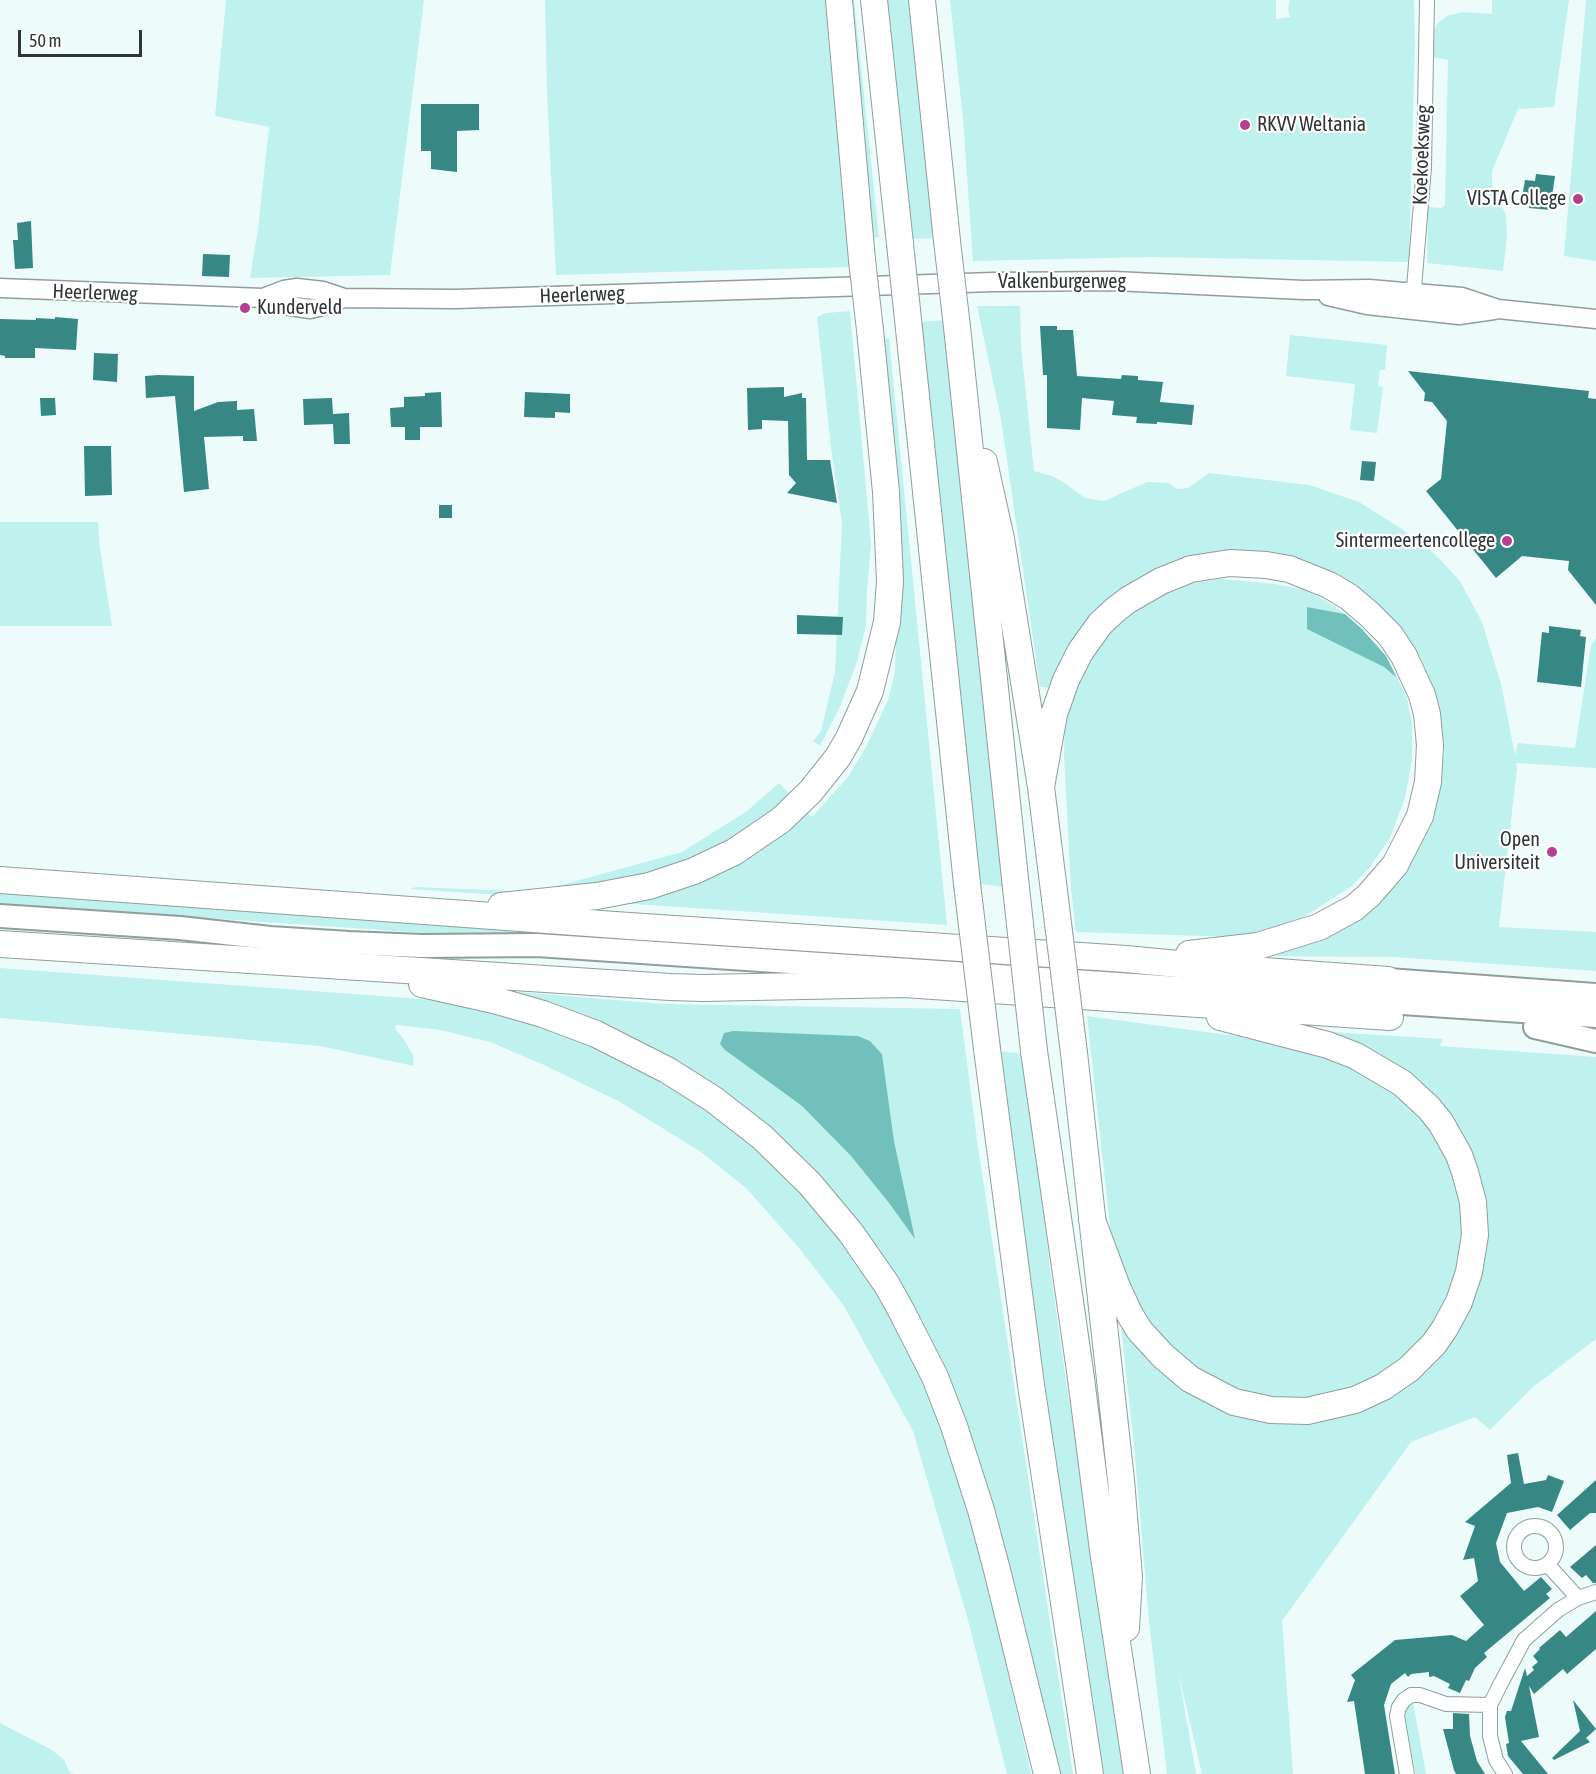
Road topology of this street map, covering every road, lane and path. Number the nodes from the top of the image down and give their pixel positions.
1 (839, 0) edge
2 (874, 0) edge
3 (922, 0) edge
4 (1427, 0) edge
5 (0, 288) edge
6 (820, 289) joint
7 (1413, 301) junction
8 (1596, 319) edge
9 (957, 334) junction
10 (1041, 787) junction
11 (0, 880) edge
12 (438, 913) junction
13 (0, 916) edge
14 (0, 944) edge
15 (1126, 959) junction
16 (336, 966) junction
17 (1388, 980) joint
18 (1596, 995) edge
19 (1165, 1002) junction
20 (1596, 1016) edge
21 (1390, 1017) joint
22 (1535, 1028) junction
23 (1596, 1030) edge
24 (1596, 1041) edge
25 (1092, 1220) junction
26 (1547, 1564) dead end
27 (1596, 1592) edge
28 (1578, 1598) junction
29 (1122, 1682) junction
30 (1491, 1705) junction
31 (1047, 1774) edge
32 (1090, 1774) edge
33 (1137, 1774) edge
34 (1407, 1774) edge
35 (1505, 1774) edge

1 - 12 highway, bridge
2 - 32 highway, bridge
3 - 9 highway, bridge
4 - 7 street, Koekoeksweg
5 - 6 street, Heerlerweg
6 - 7 street, Valkenburgerweg
7 - 8 street, Valkenburgerweg
9 - 10 highway
9 - 29 highway, bridge
10 - 15 highway
10 - 25 highway, bridge
11 - 12 highway
12 - 15 highway
13 - 20 main road
14 - 16 highway
15 - 17 highway
16 - 19 highway
16 - 31 highway
17 - 18 main road
19 - 21 highway
19 - 25 highway
21 - 22 main road
22 - 23 main road
22 - 24 main road
25 - 29 highway
26 - 28 street
27 - 28 street
28 - 30 street
29 - 33 highway
30 - 34 street
30 - 35 street

